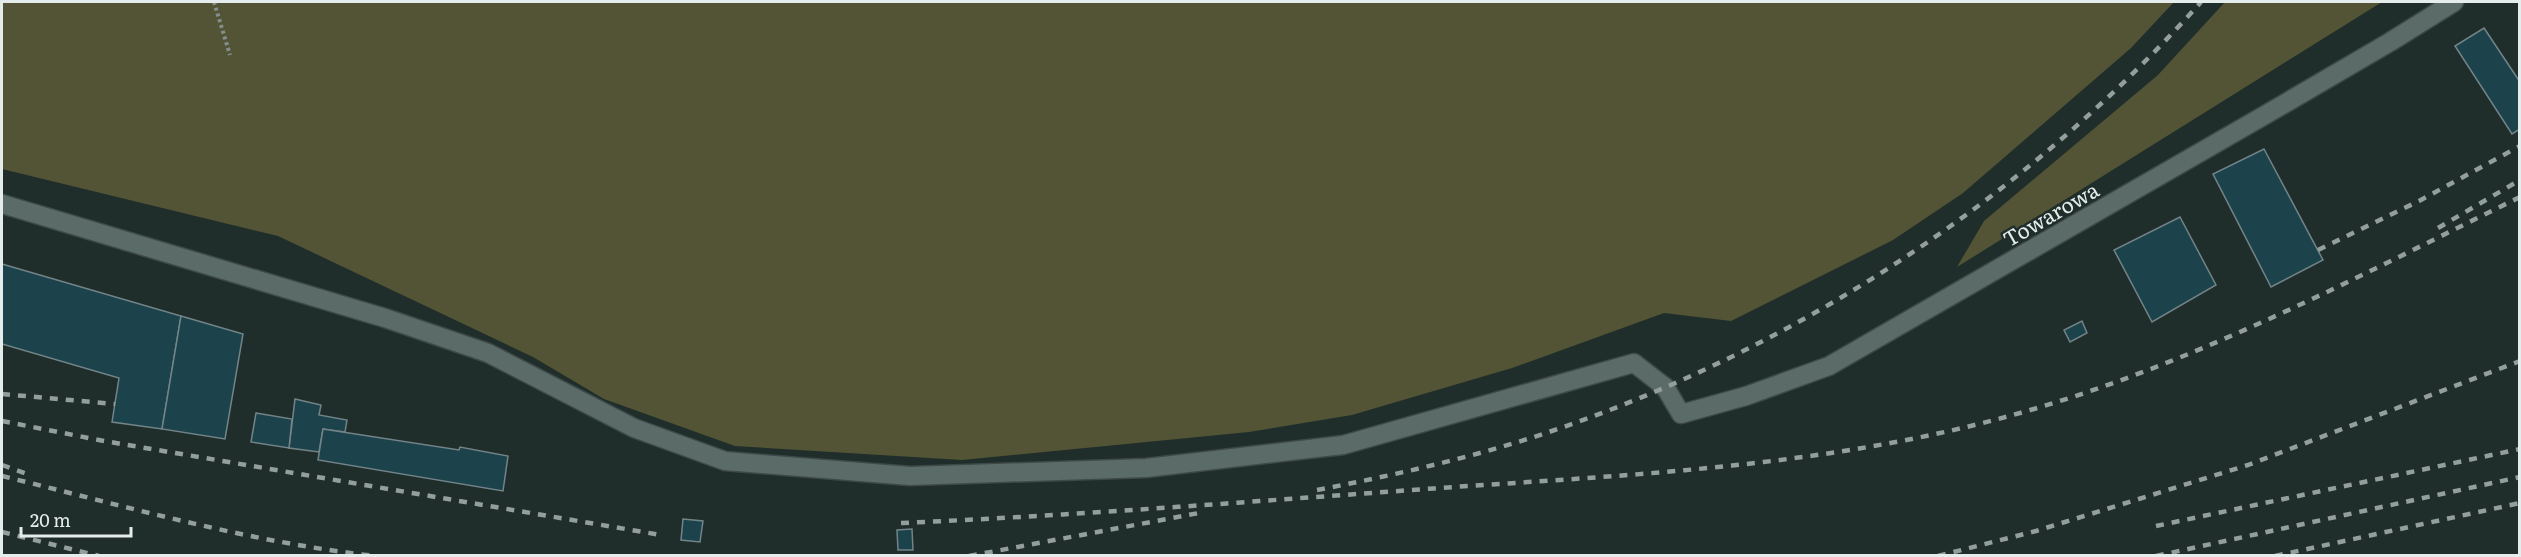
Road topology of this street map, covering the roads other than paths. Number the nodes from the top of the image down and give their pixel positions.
1 (2454, 2) edge
2 (2, 204) edge

1 - 2 street, Towarowa

